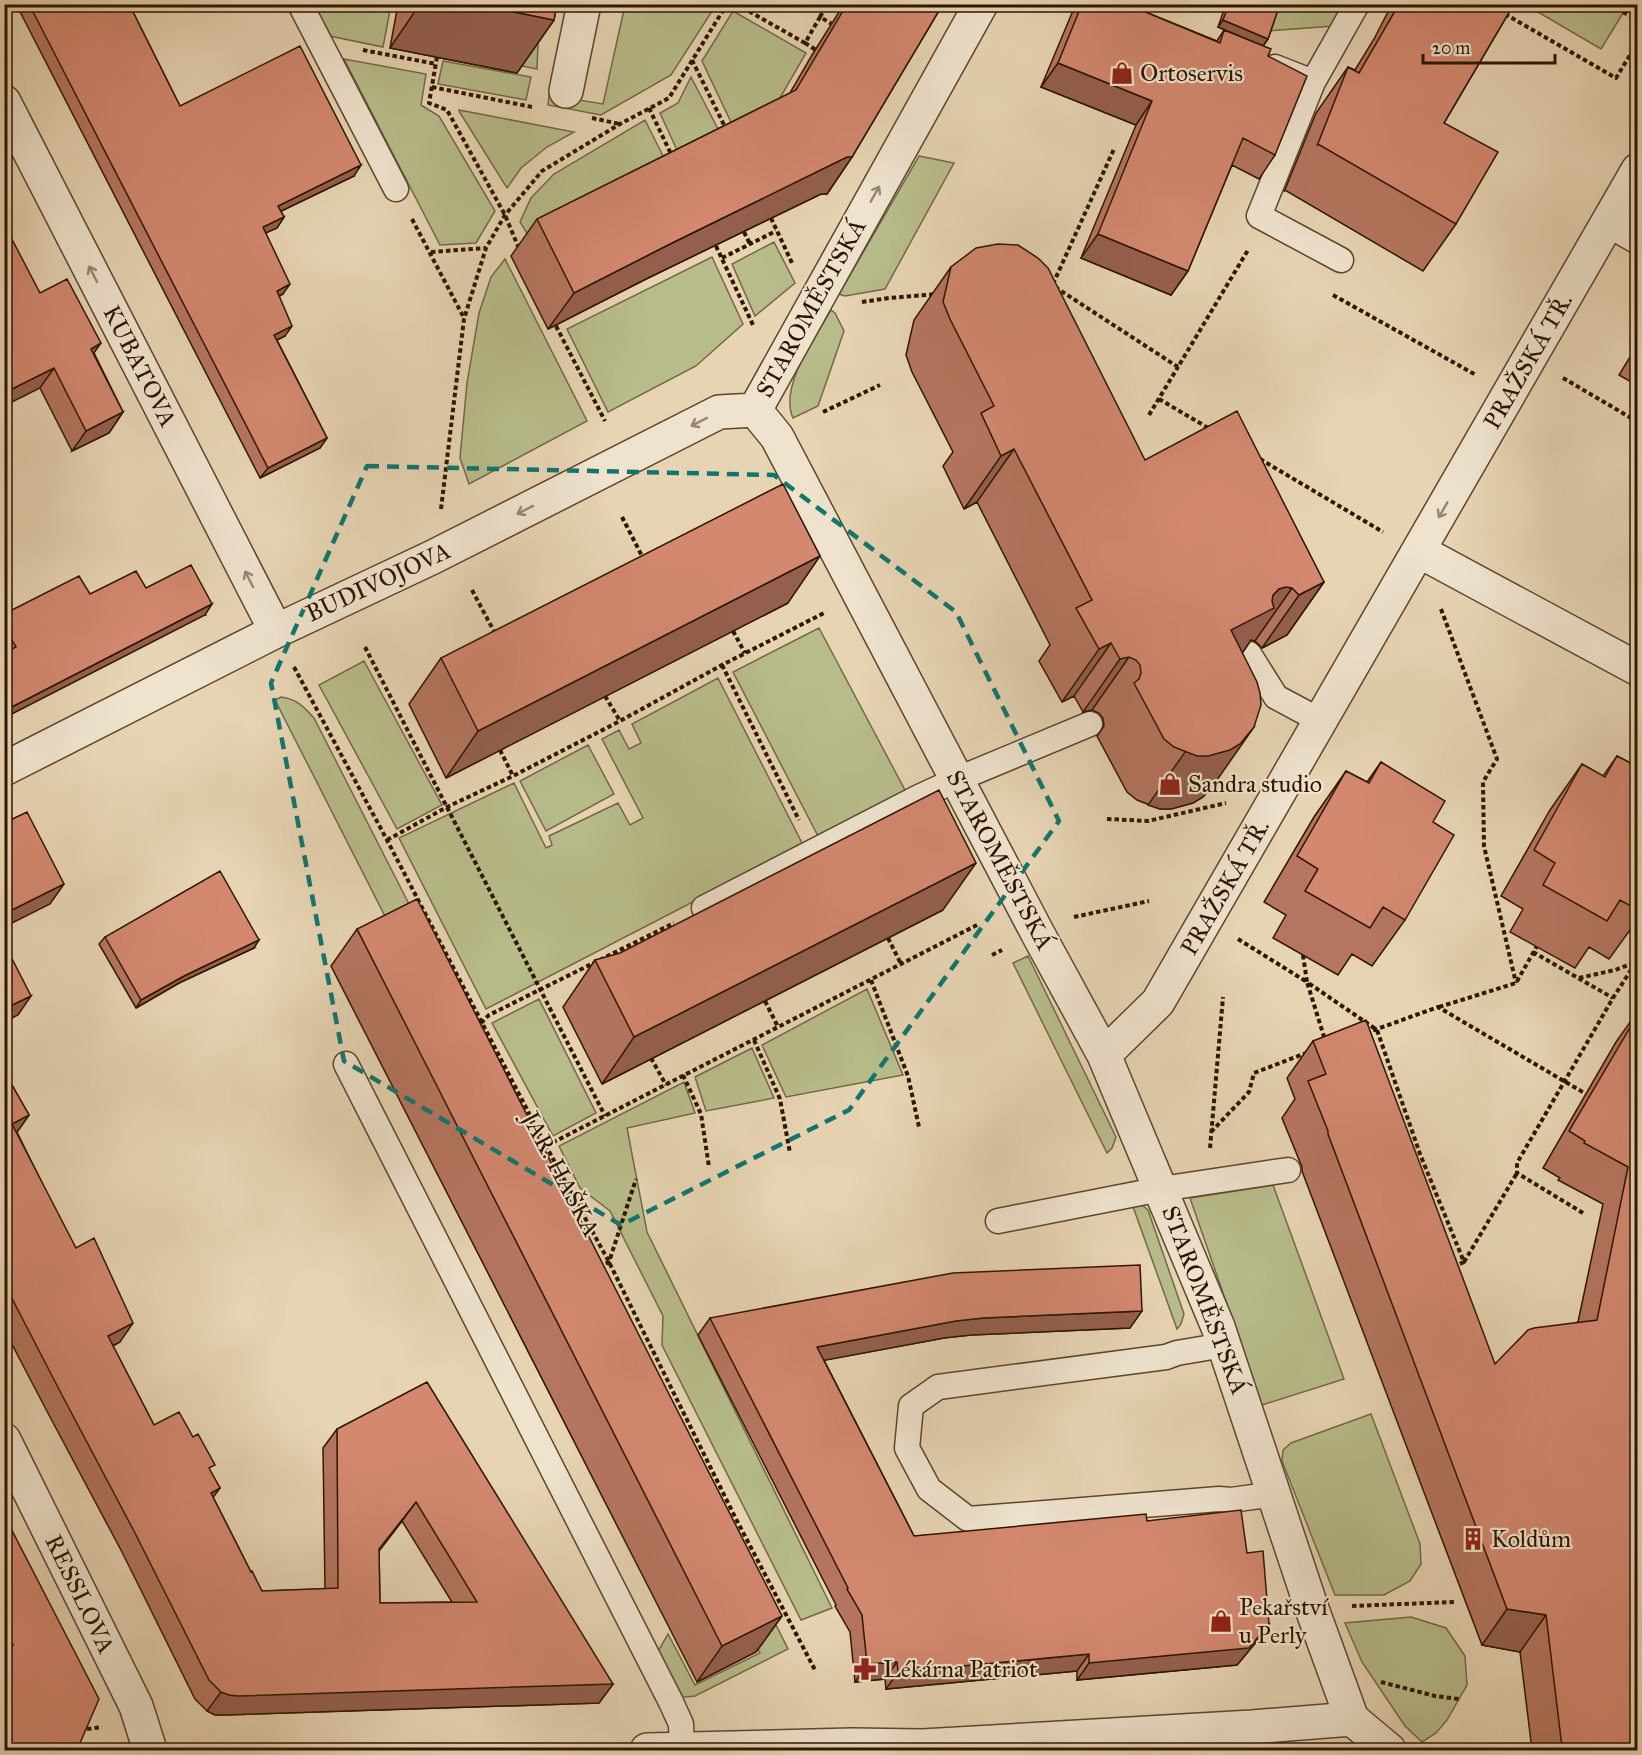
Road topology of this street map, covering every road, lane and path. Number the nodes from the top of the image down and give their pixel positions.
1 (300, 4) edge
2 (584, 4) edge
3 (727, 4) edge
4 (736, 4) edge
5 (827, 4) edge
6 (981, 4) edge
7 (1357, 4) edge
8 (1498, 10) edge
9 (1623, 12) dead end
10 (820, 17) junction
11 (1638, 20) edge
12 (832, 24) edge
13 (320, 42) junction
14 (1638, 42) edge
15 (805, 43) junction
16 (816, 50) edge
17 (1250, 56) edge
18 (437, 57) dead end
19 (692, 60) junction
20 (436, 64) junction
21 (1313, 82) junction
22 (432, 87) junction
23 (552, 100) joint
24 (4, 102) edge
25 (649, 108) junction
26 (585, 117) dead end
27 (620, 124) junction
28 (729, 133) edge
29 (1114, 149) dead end
30 (674, 160) edge
31 (1638, 170) edge
32 (396, 189) joint
33 (505, 215) junction
34 (771, 218) edge
35 (1265, 220) junction
36 (1609, 220) junction
37 (776, 231) junction
38 (744, 232) edge
39 (1638, 237) edge
40 (750, 244) junction
41 (716, 246) edge
42 (486, 248) junction
43 (520, 251) dead end
44 (431, 252) junction
45 (722, 258) junction
46 (1341, 260) dead end
47 (796, 272) dead end
48 (947, 293) edge
49 (1332, 295) dead end
50 (860, 303) dead end
51 (464, 319) junction
52 (753, 325) dead end
53 (556, 326) dead end
54 (1530, 358) junction
55 (1178, 367) junction
56 (880, 385) dead end
57 (1509, 394) junction
58 (1158, 399) junction
59 (755, 410) junction
60 (823, 412) dead end
61 (1149, 415) dead end
62 (605, 421) dead end
63 (1638, 422) edge
64 (1218, 435) edge
65 (1258, 458) edge
66 (441, 509) dead end
67 (622, 517) dead end
68 (1423, 544) junction
69 (643, 559) edge
70 (472, 591) dead end
71 (822, 614) dead end
72 (276, 631) junction
73 (733, 631) edge
74 (497, 636) edge
75 (365, 647) dead end
76 (745, 653) junction
77 (1249, 654) edge
78 (722, 665) junction
79 (1638, 669) edge
80 (301, 681) dead end
81 (605, 696) edge
82 (620, 721) junction
83 (1321, 721) junction
84 (1089, 724) dead end
85 (500, 750) edge
86 (4, 769) edge
87 (513, 776) junction
88 (958, 779) junction
89 (1279, 792) junction
90 (447, 807) junction
91 (1107, 819) dead end
92 (387, 840) junction
93 (815, 851) junction
94 (704, 909) joint
95 (977, 925) dead end
96 (888, 938) edge
97 (1230, 943) dead end
98 (1537, 946) dead end
99 (1533, 952) junction
100 (1303, 954) dead end
101 (1637, 960) edge
102 (901, 964) junction
103 (1579, 978) junction
104 (871, 980) junction
105 (1307, 982) junction
106 (1516, 983) junction
107 (541, 989) junction
108 (1223, 997) dead end
109 (1613, 998) junction
110 (765, 1001) edge
111 (1438, 1008) junction
112 (481, 1022) junction
113 (778, 1027) junction
114 (478, 1028) edge
115 (1377, 1030) junction
116 (1356, 1036) edge
117 (754, 1040) junction
118 (1326, 1045) edge
119 (1316, 1049) edge
120 (1104, 1055) junction
121 (651, 1058) edge
122 (346, 1064) dead end
123 (683, 1076) junction
124 (1563, 1082) junction
125 (666, 1085) junction
126 (1586, 1094) dead end
127 (605, 1116) junction
128 (919, 1127) dead end
129 (1211, 1132) junction
130 (546, 1146) junction
131 (790, 1153) dead end
132 (709, 1167) dead end
133 (1288, 1170) dead end
134 (1517, 1173) junction
135 (636, 1179) dead end
136 (1207, 1181) junction
137 (1161, 1189) junction
138 (1583, 1213) dead end
139 (998, 1221) dead end
140 (609, 1262) junction
141 (1464, 1262) junction
142 (1453, 1267) edge
143 (599, 1268) edge
144 (1224, 1345) junction
145 (4, 1440) edge
146 (1274, 1494) junction
147 (736, 1519) junction
148 (727, 1524) edge
149 (1454, 1602) dead end
150 (1341, 1607) dead end
151 (815, 1670) dead end
152 (1338, 1682) junction
153 (1459, 1699) dead end
154 (1352, 1719) junction
155 (852, 1748) edge
156 (682, 1749) edge
157 (150, 1750) edge
158 (647, 1750) edge
159 (1389, 1750) edge

1 - 13 lane
2 - 23 street
3 - 19 path
4 - 15 path
5 - 10 path
59 -> 6 street, STAROMĚSTSKÁ
7 - 21 lane
8 - 14 path
9 - 11 path
10 - 12 path
10 - 15 path
13 - 20 path
13 - 32 lane
15 - 16 path
17 - 21 lane
18 - 20 path
19 - 25 path
19 - 28 path
20 - 22 path
21 - 35 lane
22 - 23 path
22 - 33 path
72 -> 24 street, KUBATOVA
25 - 27 path
25 - 30 path
26 - 27 path
27 - 33 path
29 - 55 path
31 - 36 street, PRAŽSKÁ TŘ.
32 - 44 path
33 - 42 path
33 - 43 path
34 - 37 path
35 - 46 lane
35 - 55 path
36 - 39 street
36 - 54 street, PRAŽSKÁ TŘ.
37 - 40 path
37 - 47 path
38 - 40 path
40 - 45 path
41 - 45 path
42 - 44 path
42 - 51 path
44 - 51 path
45 - 52 path
48 - 50 path
49 - 57 path
51 - 66 path
53 - 62 path
54 - 57 street, PRAŽSKÁ TŘ.
54 - 63 path
55 - 58 path
56 - 60 path
57 -> 68 street, PRAŽSKÁ TŘ.
58 - 61 path
58 - 64 path
59 -> 72 street, BUDIVOJOVA
59 - 88 street, STAROMĚSTSKÁ
65 - 68 path
67 - 69 path
68 - 79 street
68 - 83 street, PRAŽSKÁ TŘ.
68 - 106 path
70 - 74 path
71 - 76 path
72 - 86 street, BUDIVOJOVA
73 - 76 path
75 - 90 path
76 - 78 path
77 - 83 lane
78 - 82 path
78 - 93 path
80 - 92 path, JAR. HAŠKA
81 - 82 path
82 - 87 path
83 - 89 street, PRAŽSKÁ TŘ.
84 - 88 lane
85 - 87 path
87 - 90 path
88 - 93 lane
88 - 120 street, STAROMĚSTSKÁ
89 - 91 path
89 - 120 street, PRAŽSKÁ TŘ.
90 - 92 path
90 - 107 path
92 - 112 path, JAR. HAŠKA
93 - 94 lane
94 - 107 path
95 - 102 path
96 - 102 path
97 - 105 path
98 - 99 path
99 - 103 path
99 - 106 path
100 - 105 path
101 - 103 path
101 - 109 path
102 - 104 path
103 - 109 path
104 - 113 path
104 - 128 path
105 - 115 path
105 - 118 path
106 - 111 path
107 - 112 path
107 - 127 path
108 - 129 path
109 - 124 path
110 - 113 path
111 - 115 path
111 - 124 path
112 - 114 path
112 - 130 path, JAR. HAŠKA
113 - 117 path
115 - 116 path
115 - 141 path
117 - 123 path
117 - 131 path
119 - 129 path
120 - 137 street, STAROMĚSTSKÁ
121 - 125 path
122 - 156 lane
123 - 125 path
123 - 132 path
124 - 126 path
124 - 134 path
125 - 127 path
127 - 130 path
129 - 136 path
130 - 140 path, JAR. HAŠKA
133 - 136 lane
134 - 138 path
134 - 141 path
135 - 140 path
136 - 137 lane
137 - 139 lane
137 - 144 street, STAROMĚSTSKÁ
140 - 143 path
140 - 147 path, JAR. HAŠKA
141 - 142 path
144 - 146 street, STAROMĚSTSKÁ
144 - 146 lane
145 - 157 street, RESSLOVA
146 - 152 street, STAROMĚSTSKÁ
147 - 148 path
147 - 151 path, JAR. HAŠKA
149 - 150 path
152 - 153 path
152 - 154 street, STAROMĚSTSKÁ
154 - 155 street
154 - 159 street, STAROMĚSTSKÁ
155 - 156 street
156 - 158 street

